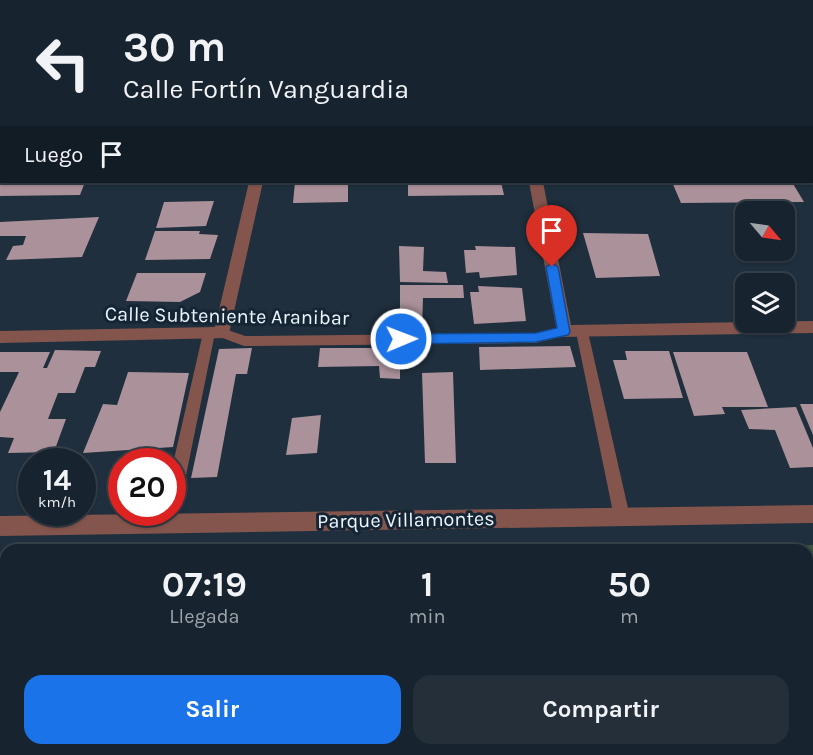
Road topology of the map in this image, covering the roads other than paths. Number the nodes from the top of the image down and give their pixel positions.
1 (256, 183) edge
2 (536, 183) edge
3 (813, 327) edge
4 (564, 332) junction
5 (582, 332) junction
6 (216, 333) junction
7 (0, 337) edge
8 (186, 454) edge
9 (186, 514) edge
10 (813, 514) edge
11 (622, 517) junction
12 (108, 518) edge
13 (0, 526) edge

1 - 6 street
2 - 4 street
3 - 5 street, Calle Subteniente Aranibar
4 - 5 street, Calle Subteniente Aranibar
4 - 6 lane, Calle Subteniente Aranibar
5 - 11 lane
6 - 7 street, Calle Subteniente Aranibar
6 - 8 lane
9 - 11 street, Parque Villamontes
10 - 11 street, Parque Villamontes
12 - 13 street, Parque Villamontes

